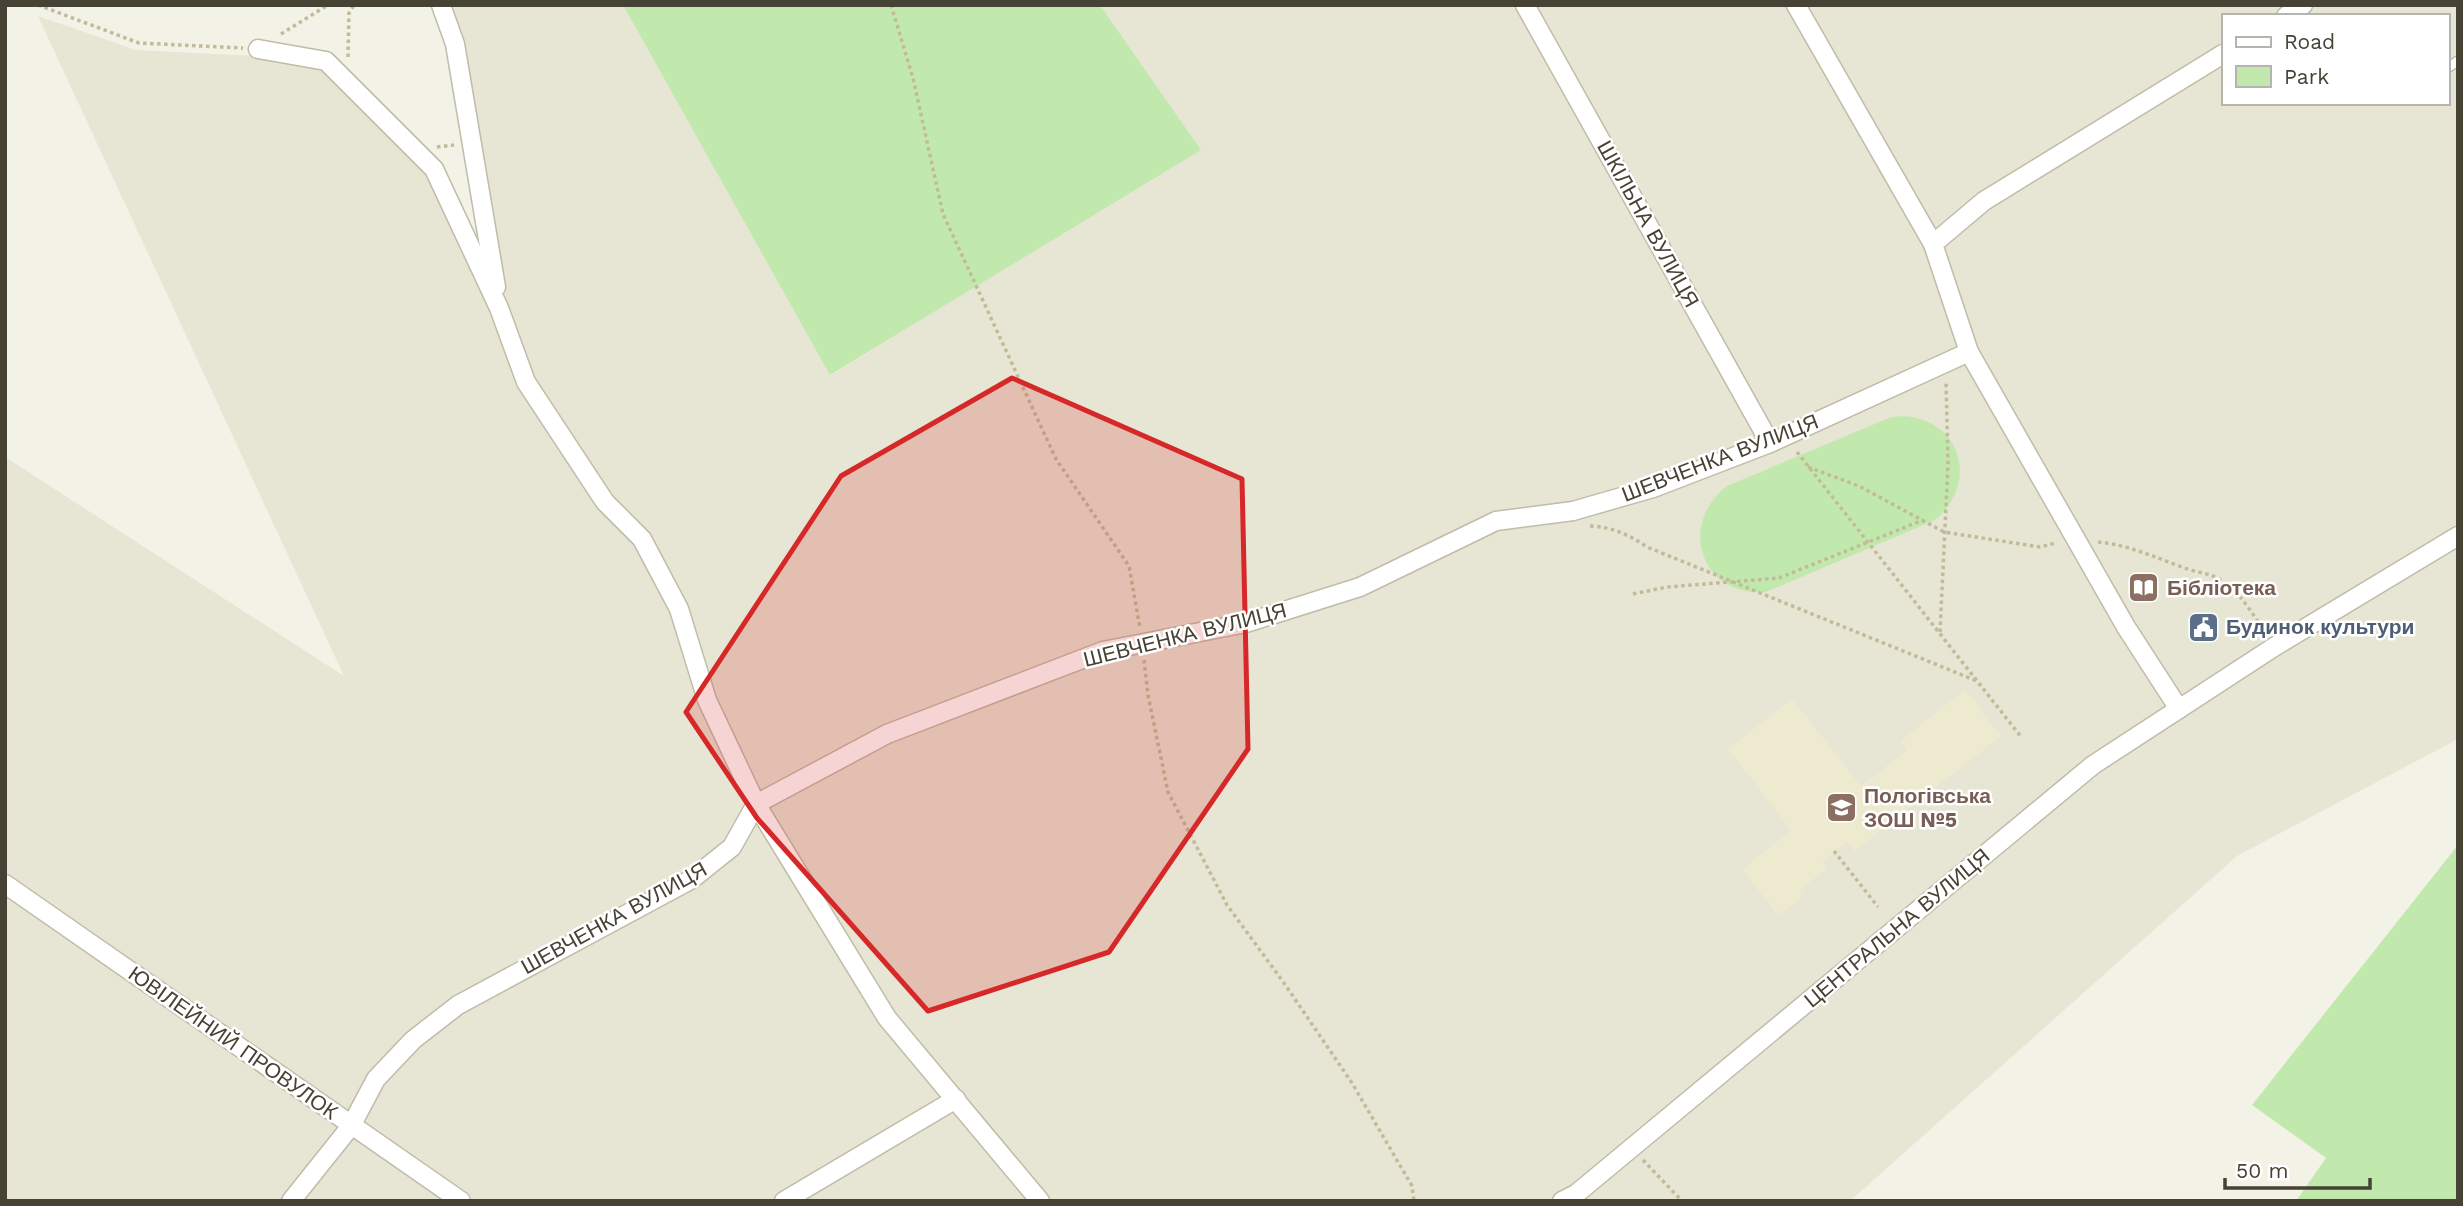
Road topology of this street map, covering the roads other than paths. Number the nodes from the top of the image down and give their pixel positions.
1 (441, 5) edge
2 (1525, 5) edge
3 (1796, 5) edge
4 (258, 48) road end
5 (2222, 55) edge
6 (1933, 244) junction
7 (499, 308) junction
8 (1969, 352) junction
9 (1778, 439) junction
10 (2458, 537) edge
11 (2179, 709) junction
12 (756, 804) junction
13 (5, 884) edge
14 (956, 1099) junction
15 (351, 1126) junction
16 (291, 1201) edge
17 (461, 1201) edge
18 (784, 1201) edge
19 (1040, 1201) edge
20 (1562, 1201) edge

1 - 7 street
2 - 9 street, ШКІЛЬНА ВУЛИЦЯ
3 - 6 street
4 - 7 street
5 - 6 street
6 - 8 street
7 - 12 street
8 - 9 street, ШЕВЧЕНКА ВУЛИЦЯ
8 - 11 street
9 - 12 street, ШЕВЧЕНКА ВУЛИЦЯ
10 - 11 street, ЦЕНТРАЛЬНА ВУЛИЦЯ
11 - 20 street, ЦЕНТРАЛЬНА ВУЛИЦЯ
12 - 14 street
12 - 15 street, ШЕВЧЕНКА ВУЛИЦЯ
13 - 15 street, ЮВІЛЕЙНИЙ ПРОВУЛОК
14 - 18 street
14 - 19 street
15 - 16 street, ШЕВЧЕНКА ВУЛИЦЯ
15 - 17 street, ЮВІЛЕЙНИЙ ПРОВУЛОК

